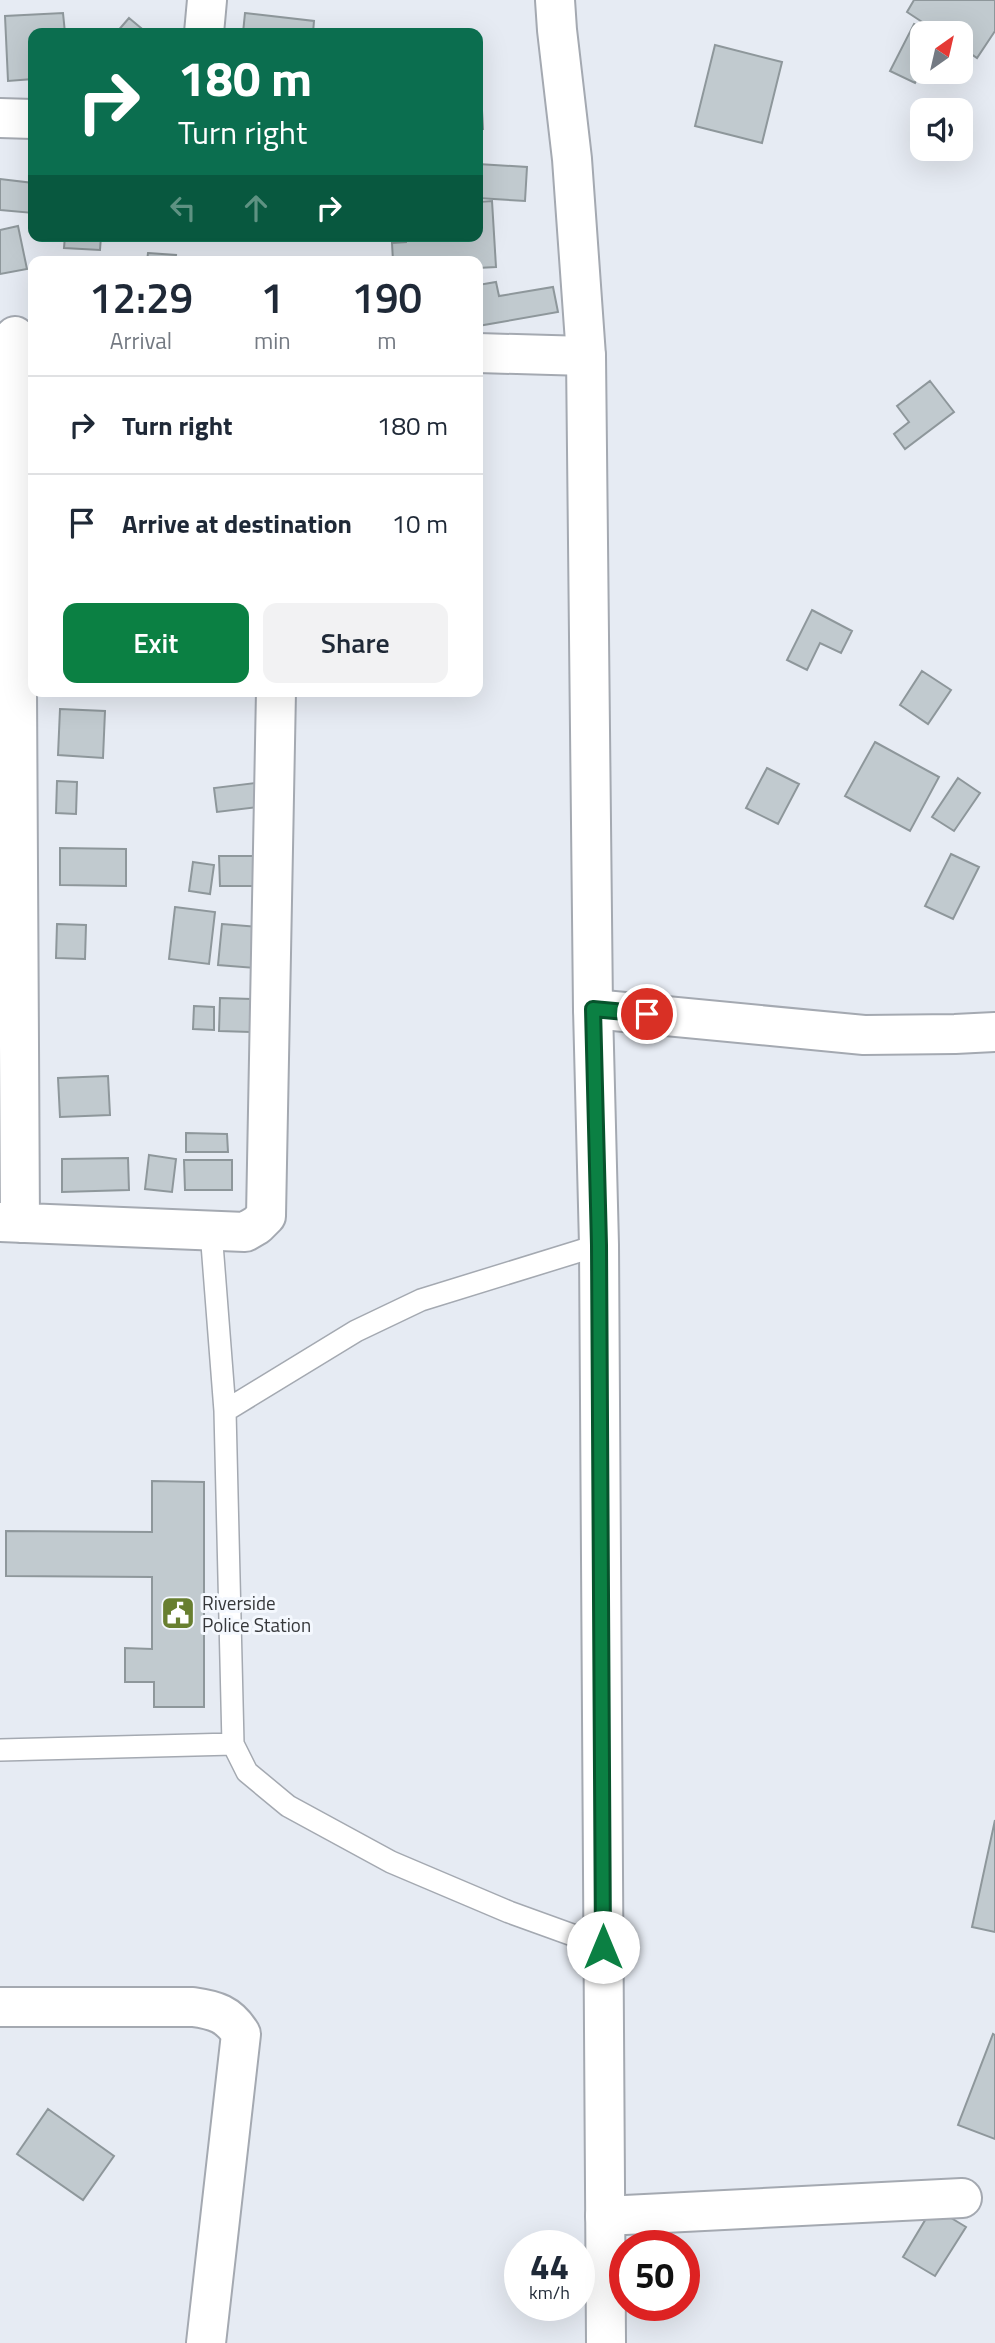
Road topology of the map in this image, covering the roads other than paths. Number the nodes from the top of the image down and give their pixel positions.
1 (207, 0) edge
2 (555, 0) edge
3 (204, 28) edge
4 (0, 118) edge
5 (28, 119) edge
6 (16, 336) edge
7 (483, 353) edge
8 (586, 356) junction
9 (276, 697) edge
10 (593, 1009) junction
11 (995, 1032) edge
12 (10, 1223) edge
13 (211, 1231) junction
14 (599, 1245) junction
15 (225, 1411) junction
16 (233, 1744) junction
17 (0, 1750) edge
18 (603, 1947) junction
19 (0, 2007) edge
20 (962, 2198) dead end
21 (605, 2216) junction
22 (206, 2343) edge
23 (606, 2343) edge

1 - 3 street
2 - 8 street
4 - 5 street
6 - 12 street
7 - 8 street
8 - 10 street
9 - 13 street
10 - 11 street
10 - 14 street
12 - 13 street
13 - 15 lane
14 - 15 lane
14 - 18 street
15 - 16 lane
16 - 17 lane
16 - 18 lane
18 - 21 street
19 - 22 street
20 - 21 street
21 - 23 street

